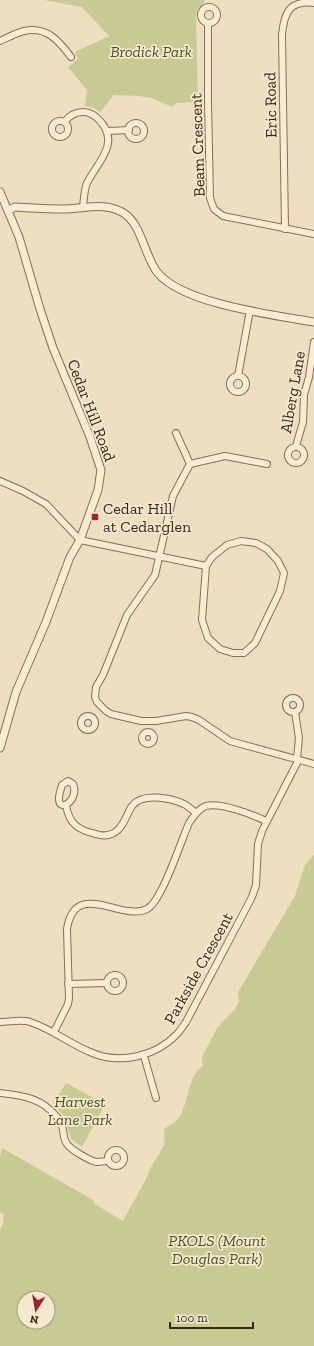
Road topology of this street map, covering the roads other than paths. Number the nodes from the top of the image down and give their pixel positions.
1 (314, 3) edge
2 (208, 23) dead end
3 (0, 41) edge
4 (71, 57) dead end
5 (64, 122) dead end
6 (129, 130) dead end
7 (108, 131) junction
8 (0, 192) edge
9 (83, 207) junction
10 (9, 210) junction
11 (285, 229) junction
12 (314, 234) edge
13 (250, 310) junction
14 (314, 322) edge
15 (314, 342) edge
16 (238, 376) dead end
17 (176, 433) dead end
18 (296, 446) dead end
19 (190, 464) junction
20 (267, 464) dead end
21 (0, 481) edge
22 (80, 540) junction
23 (160, 556) junction
24 (206, 566) junction
25 (101, 707) junction
26 (295, 712) dead end
27 (93, 717) dead end
28 (148, 721) junction
29 (148, 732) dead end
30 (0, 748) edge
31 (297, 758) junction
32 (314, 764) edge
33 (66, 805) dead end
34 (196, 813) junction
35 (266, 821) junction
36 (107, 983) dead end
37 (68, 984) junction
38 (0, 1022) edge
39 (54, 1032) junction
40 (144, 1056) junction
41 (0, 1093) edge
42 (156, 1098) dead end
43 (108, 1161) dead end

1 - 11 street, Eric Road
2 - 11 street, Beam Crescent
3 - 4 street
5 - 7 street
6 - 7 street
7 - 9 street
8 - 10 street, Cedar Hill Road
9 - 10 street
9 - 13 street
10 - 22 street, Cedar Hill Road
11 - 12 street, Beam Crescent
13 - 14 street
13 - 16 street
15 - 18 street, Alberg Lane
17 - 19 street
19 - 20 street
19 - 23 street
21 - 22 street
22 - 23 street
22 - 30 street, Cedar Hill Road
23 - 24 street
23 - 25 street
24 - 24 street
25 - 27 street
25 - 28 street
26 - 31 street, Parkside Crescent
28 - 29 street
28 - 31 street
31 - 32 street
31 - 35 street, Parkside Crescent
33 - 34 street
34 - 35 street
34 - 37 street
35 - 40 street, Parkside Crescent
36 - 37 street
37 - 39 street
38 - 39 street, Parkside Crescent
39 - 40 street, Parkside Crescent
40 - 42 street
41 - 43 street

